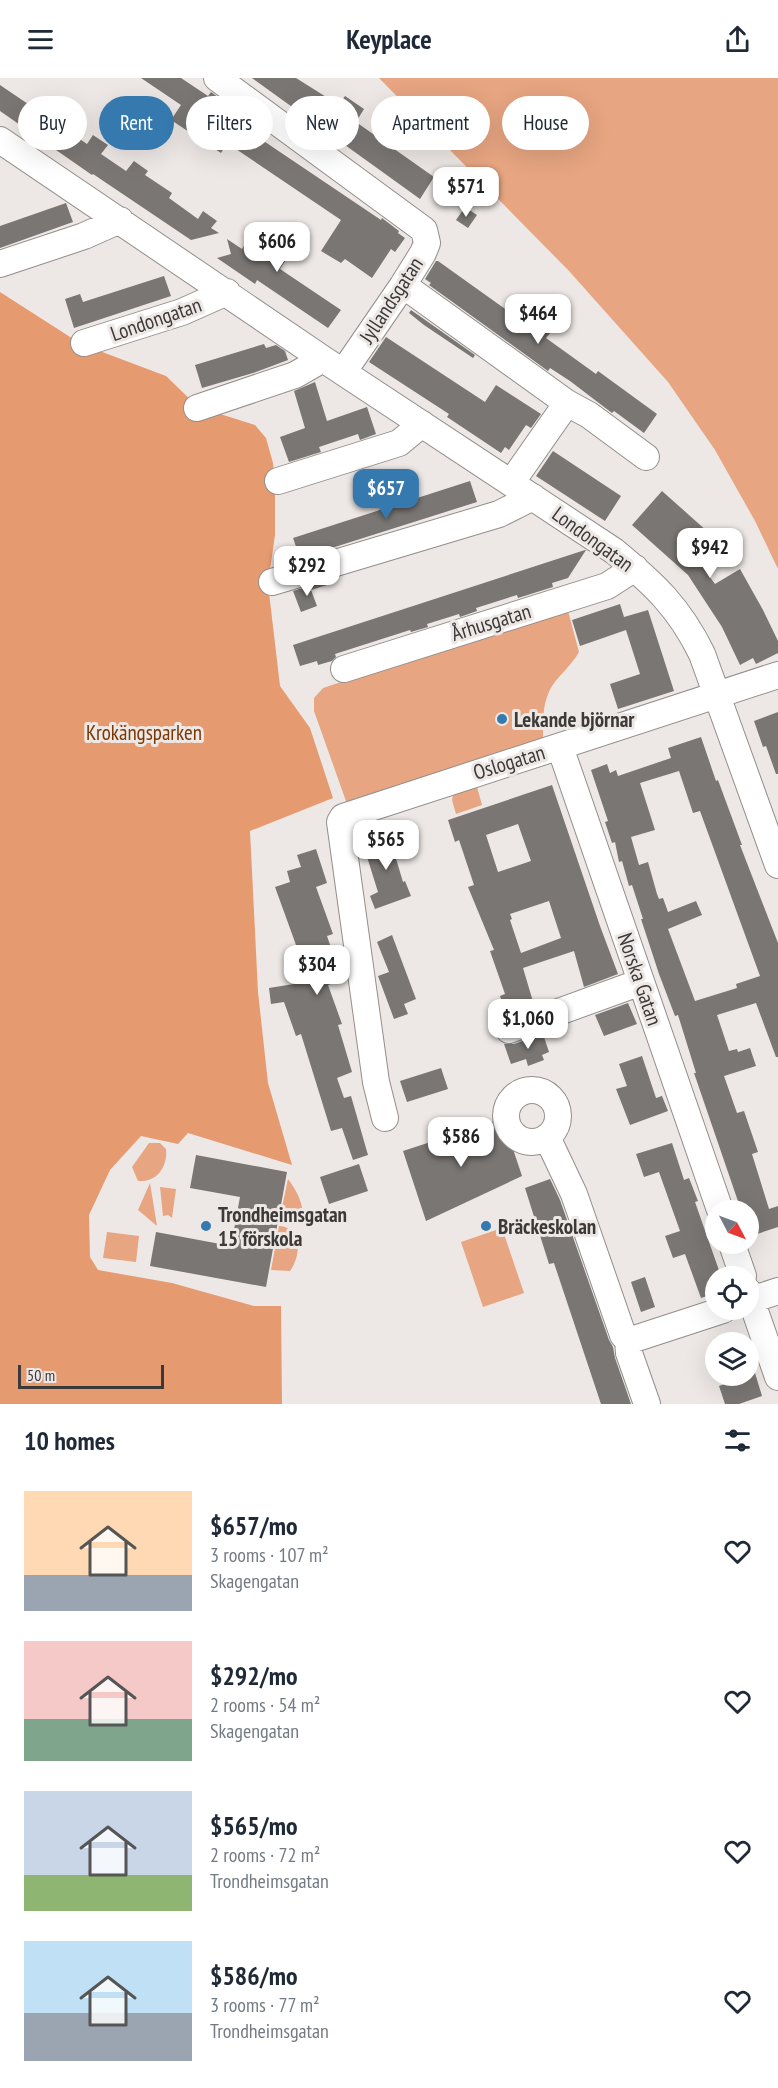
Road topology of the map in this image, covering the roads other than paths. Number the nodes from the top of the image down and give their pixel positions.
1 (217, 78) edge
2 (5, 150) edge
3 (120, 220) junction
4 (0, 264) edge
5 (403, 285) junction
6 (227, 292) junction
7 (84, 342) dead end
8 (333, 365) junction
9 (567, 403) junction
10 (197, 408) dead end
11 (422, 424) junction
12 (646, 457) dead end
13 (278, 481) dead end
14 (511, 483) junction
15 (533, 497) junction
16 (635, 568) junction
17 (272, 582) dead end
18 (344, 669) dead end
19 (778, 675) edge
20 (717, 694) junction
21 (573, 740) junction
22 (778, 865) edge
23 (641, 982) junction
24 (509, 1030) dead end
25 (386, 1118) dead end
26 (547, 1137) dead end
27 (717, 1200) edge
28 (778, 1291) edge
29 (759, 1292) edge
30 (705, 1316) edge
31 (758, 1320) edge
32 (628, 1341) junction
33 (778, 1377) edge
34 (647, 1404) edge

1 - 5 street, Jyllandsgatan
2 - 3 street, Londongatan
3 - 4 street
3 - 6 street, Londongatan
5 - 8 street, Jyllandsgatan
5 - 9 street
6 - 7 street, Londongatan
6 - 8 street, Londongatan
8 - 10 street
8 - 11 street, Londongatan
9 - 12 street
9 - 14 street
11 - 13 street
11 - 14 street, Londongatan
14 - 15 street, Londongatan
15 - 16 street, Londongatan
15 - 17 street
16 - 18 street, Århusgatan
16 - 20 street, Londongatan
19 - 20 street, Oslogatan
20 - 21 street, Oslogatan
20 - 22 street, Londongatan
21 - 23 street, Norska Gatan
21 - 25 street, Oslogatan
23 - 24 street
23 - 27 street, Norska Gatan
26 - 32 street
28 - 29 street
30 - 32 street
31 - 33 street
32 - 34 street

